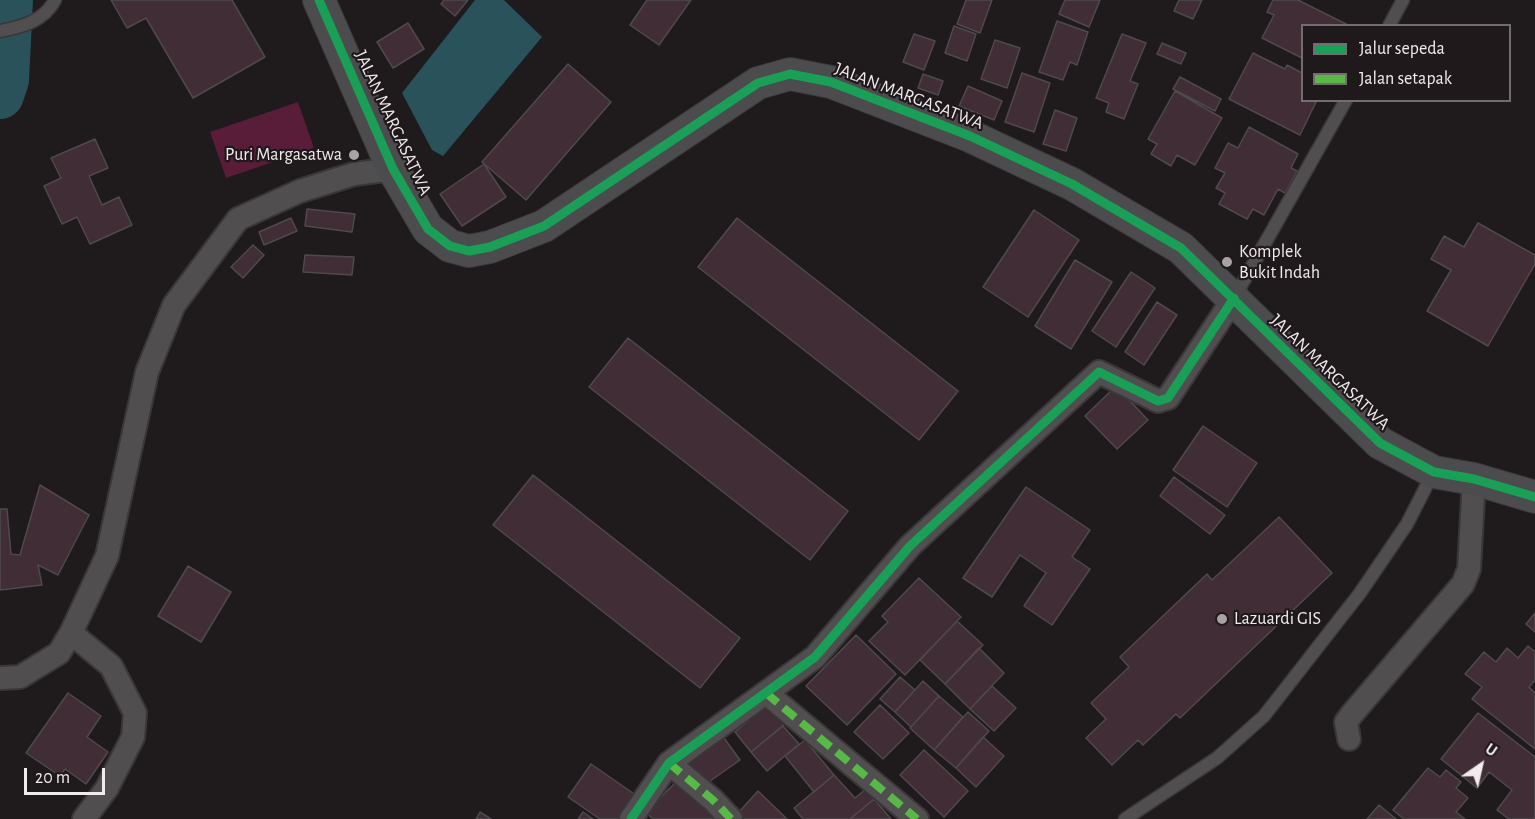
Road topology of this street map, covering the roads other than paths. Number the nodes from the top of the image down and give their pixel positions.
1 (55, 0) edge
2 (319, 0) edge
3 (1403, 0) edge
4 (1390, 24) edge
5 (0, 31) edge
6 (1345, 102) edge
7 (393, 170) junction
8 (1234, 298) junction
9 (1434, 472) junction
10 (1474, 479) junction
11 (1535, 497) edge
12 (71, 633) junction
13 (0, 678) edge
14 (766, 693) junction
15 (1348, 739) dead end
16 (669, 764) junction
17 (84, 819) edge
18 (631, 819) edge
19 (731, 819) edge
20 (917, 819) edge
21 (1125, 819) edge

1 - 5 lane
2 - 7 street, JALAN MARGASATWA
3 - 4 lane
6 - 8 lane
7 - 8 street, JALAN MARGASATWA
7 - 12 street
8 - 9 street, JALAN MARGASATWA
8 - 14 street
9 - 10 street, JALAN MARGASATWA
9 - 21 lane
10 - 11 street, JALAN MARGASATWA
10 - 15 street
12 - 13 street
12 - 17 street
14 - 16 street
14 - 20 street
16 - 18 street
16 - 19 street

